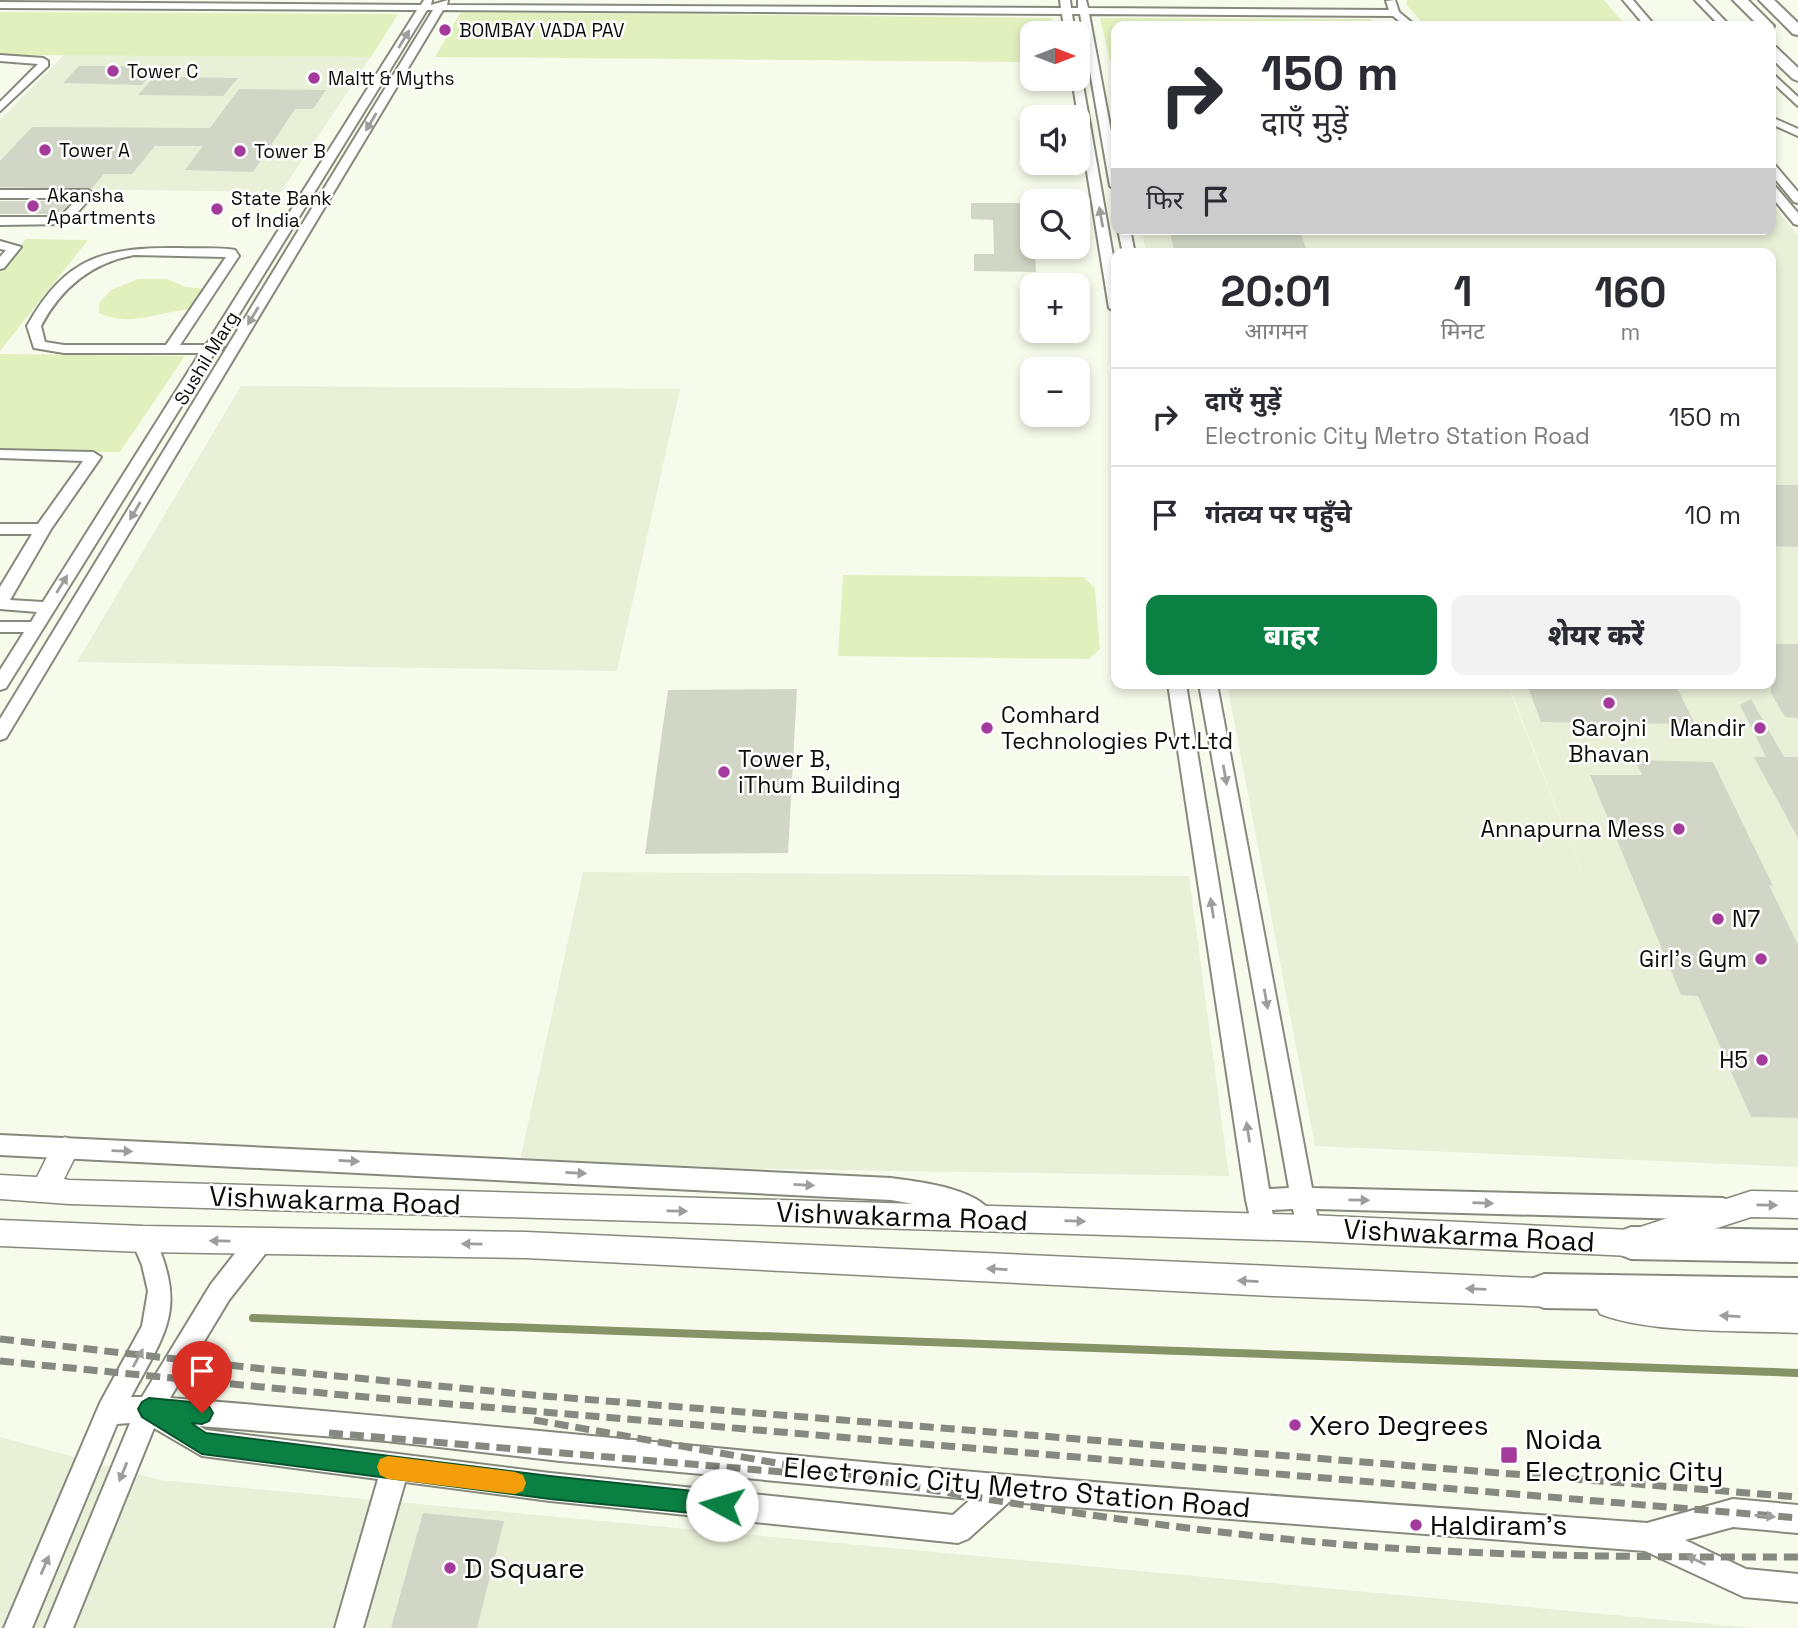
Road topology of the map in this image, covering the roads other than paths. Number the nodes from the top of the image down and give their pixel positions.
1 (392, 0) edge
2 (1628, 0) edge
3 (1700, 0) edge
4 (1721, 0) edge
5 (1740, 0) edge
6 (1766, 0) edge
7 (1786, 0) edge
8 (435, 3) edge
9 (0, 5) edge
10 (1066, 5) edge
11 (1083, 5) edge
12 (1374, 6) edge
13 (1393, 6) edge
14 (504, 8) junction
15 (1798, 11) edge
16 (1639, 13) junction
17 (1624, 14) dead end
18 (1385, 21) edge
19 (1406, 21) edge
20 (1646, 21) edge
21 (1720, 21) edge
22 (1743, 21) edge
23 (1762, 21) edge
24 (430, 24) junction
25 (1798, 31) edge
26 (1776, 35) edge
27 (1776, 55) edge
28 (1798, 56) edge
29 (0, 58) edge
30 (1798, 76) edge
31 (1776, 80) edge
32 (1079, 91) edge
33 (1798, 103) edge
34 (0, 108) edge
35 (1776, 122) edge
36 (1798, 133) edge
37 (1111, 159) edge
38 (1796, 172) dead end
39 (1776, 173) edge
40 (0, 194) edge
41 (1776, 195) edge
42 (1798, 199) edge
43 (0, 221) edge
44 (1798, 221) edge
45 (0, 245) edge
46 (0, 265) edge
47 (1111, 279) edge
48 (235, 347) junction
49 (170, 349) junction
50 (209, 349) junction
51 (0, 454) edge
52 (0, 529) edge
53 (43, 530) junction
54 (3, 606) edge
55 (48, 607) junction
56 (0, 627) edge
57 (36, 627) junction
58 (0, 684) edge
59 (1178, 689) edge
60 (1209, 689) edge
61 (0, 734) edge
62 (0, 1145) edge
63 (65, 1149) junction
64 (0, 1187) edge
65 (45, 1190) junction
66 (1303, 1198) junction
67 (1798, 1205) edge
68 (535, 1207) junction
69 (1735, 1209) junction
70 (629, 1210) junction
71 (1261, 1214) junction
72 (982, 1217) junction
73 (1308, 1228) junction
74 (3, 1236) edge
75 (143, 1239) junction
76 (260, 1241) junction
77 (1631, 1243) junction
78 (526, 1245) junction
79 (1798, 1247) edge
80 (622, 1250) junction
81 (1544, 1291) junction
82 (1798, 1295) edge
83 (1798, 1319) edge
84 (149, 1409) junction
85 (109, 1412) junction
86 (395, 1468) junction
87 (1004, 1488) junction
88 (1798, 1519) edge
89 (1647, 1537) junction
90 (1798, 1588) edge
91 (18, 1628) edge
92 (59, 1628) edge
93 (349, 1628) edge

1 - 8 street
2 - 16 street
3 - 21 street
4 - 22 highway
5 - 23 highway
6 - 25 highway
7 - 15 highway
8 - 9 street
8 - 10 street
8 - 14 street
8 - 24 street, Sushil Marg
50 -> 8 street, Sushil Marg
10 - 11 street
10 - 14 street
11 - 12 street
11 - 37 street
12 - 13 street
12 - 18 street
13 - 19 street
14 - 24 street
16 - 17 street
16 - 20 street
24 -> 48 street, Sushil Marg
26 - 28 highway
27 - 30 highway
29 - 34 street
31 - 33 street
47 -> 32 street
35 - 36 street
38 - 42 street
39 - 42 street
40 - 43 street
41 - 44 street
45 - 46 street
48 - 50 street
48 -> 61 street, Sushil Marg
49 - 49 street
49 - 50 street
55 -> 50 street, Sushil Marg
51 - 53 street
52 - 53 street
53 - 54 street
54 - 55 street
55 - 57 street, Sushil Marg
56 - 57 street
57 - 58 street, Sushil Marg
71 -> 59 street
60 -> 66 street
62 - 63 street
63 - 65 main road
63 -> 72 street
64 - 65 main road, Vishwakarma Road
65 - 68 main road, Vishwakarma Road
66 -> 69 street
66 - 71 street
66 - 73 street
69 -> 67 main road, Vishwakarma Road
68 - 70 main road, Vishwakarma Road
68 - 78 main road
69 - 77 main road, Vishwakarma Road
70 -> 72 main road, Vishwakarma Road
70 - 80 main road
72 -> 71 main road, Vishwakarma Road
71 - 73 main road, Vishwakarma Road
73 - 77 main road, Vishwakarma Road
74 - 75 main road, Vishwakarma Road
76 -> 75 main road, Vishwakarma Road
85 -> 75 street
78 -> 76 main road, Vishwakarma Road
76 - 84 street
77 - 79 highway
78 - 80 main road, Vishwakarma Road
81 -> 80 main road, Vishwakarma Road
81 - 82 highway
83 -> 81 main road, Vishwakarma Road
84 - 85 street, Electronic City Metro Station Road
84 - 86 street
84 - 87 street, Electronic City Metro Station Road
84 -> 92 street
91 -> 85 street
86 - 87 street
86 - 93 street
87 - 89 street, Electronic City Metro Station Road
89 -> 88 street, Electronic City Metro Station Road
90 -> 89 street

